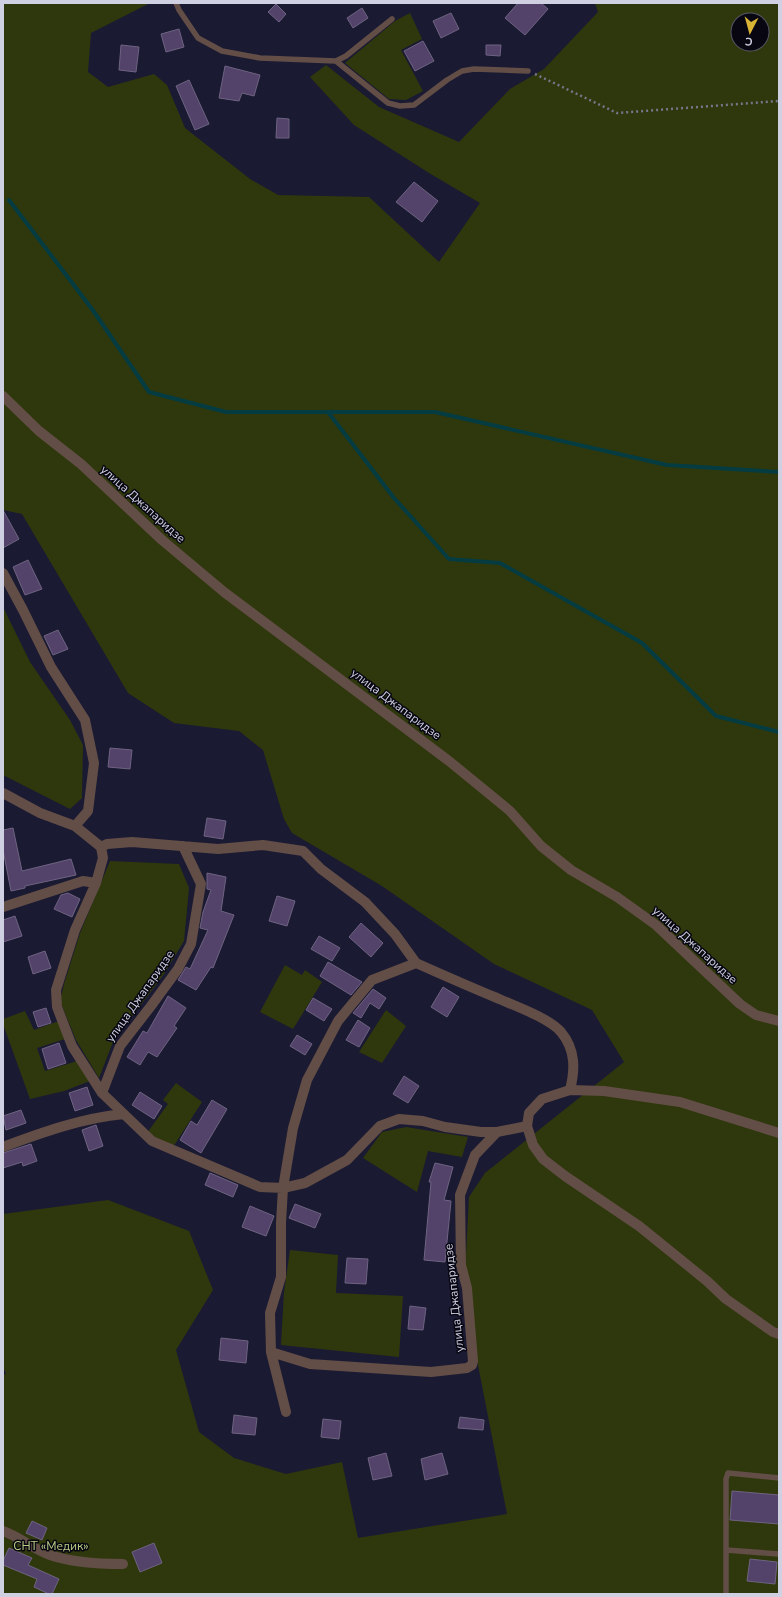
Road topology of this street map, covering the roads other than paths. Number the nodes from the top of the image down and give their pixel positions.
1 (176, 3) edge
2 (392, 19) dead end
3 (336, 61) junction
4 (528, 70) road end
5 (3, 396) edge
6 (3, 573) edge
7 (3, 793) edge
8 (75, 826) junction
9 (184, 846) junction
10 (101, 847) junction
11 (96, 883) junction
12 (3, 907) edge
13 (416, 963) junction
14 (779, 1021) edge
15 (570, 1090) junction
16 (102, 1093) junction
17 (124, 1114) junction
18 (527, 1126) junction
19 (497, 1132) junction
20 (779, 1133) edge
21 (3, 1147) edge
22 (282, 1188) junction
23 (779, 1334) edge
24 (271, 1352) junction
25 (286, 1412) dead end
26 (779, 1478) edge
27 (3, 1531) edge
28 (726, 1550) junction
29 (779, 1554) edge
30 (123, 1564) dead end
31 (726, 1594) edge

1 - 3 lane
2 - 3 lane
3 - 4 lane
5 - 14 street, улица Джапаридзе
6 - 8 street
7 - 8 street
8 - 10 street
9 - 10 street
9 - 13 street
9 - 16 street, улица Джапаридзе
10 - 11 street
11 - 12 street
11 - 16 street
13 - 15 street
13 - 22 street
15 - 18 street
15 - 20 street
16 - 17 street
17 - 21 street
17 - 22 street
18 - 19 street
18 - 23 street
19 - 22 street
19 - 24 street, улица Джапаридзе
22 - 24 street
24 - 25 street
26 - 28 lane
27 - 30 street
28 - 29 lane
28 - 31 lane

